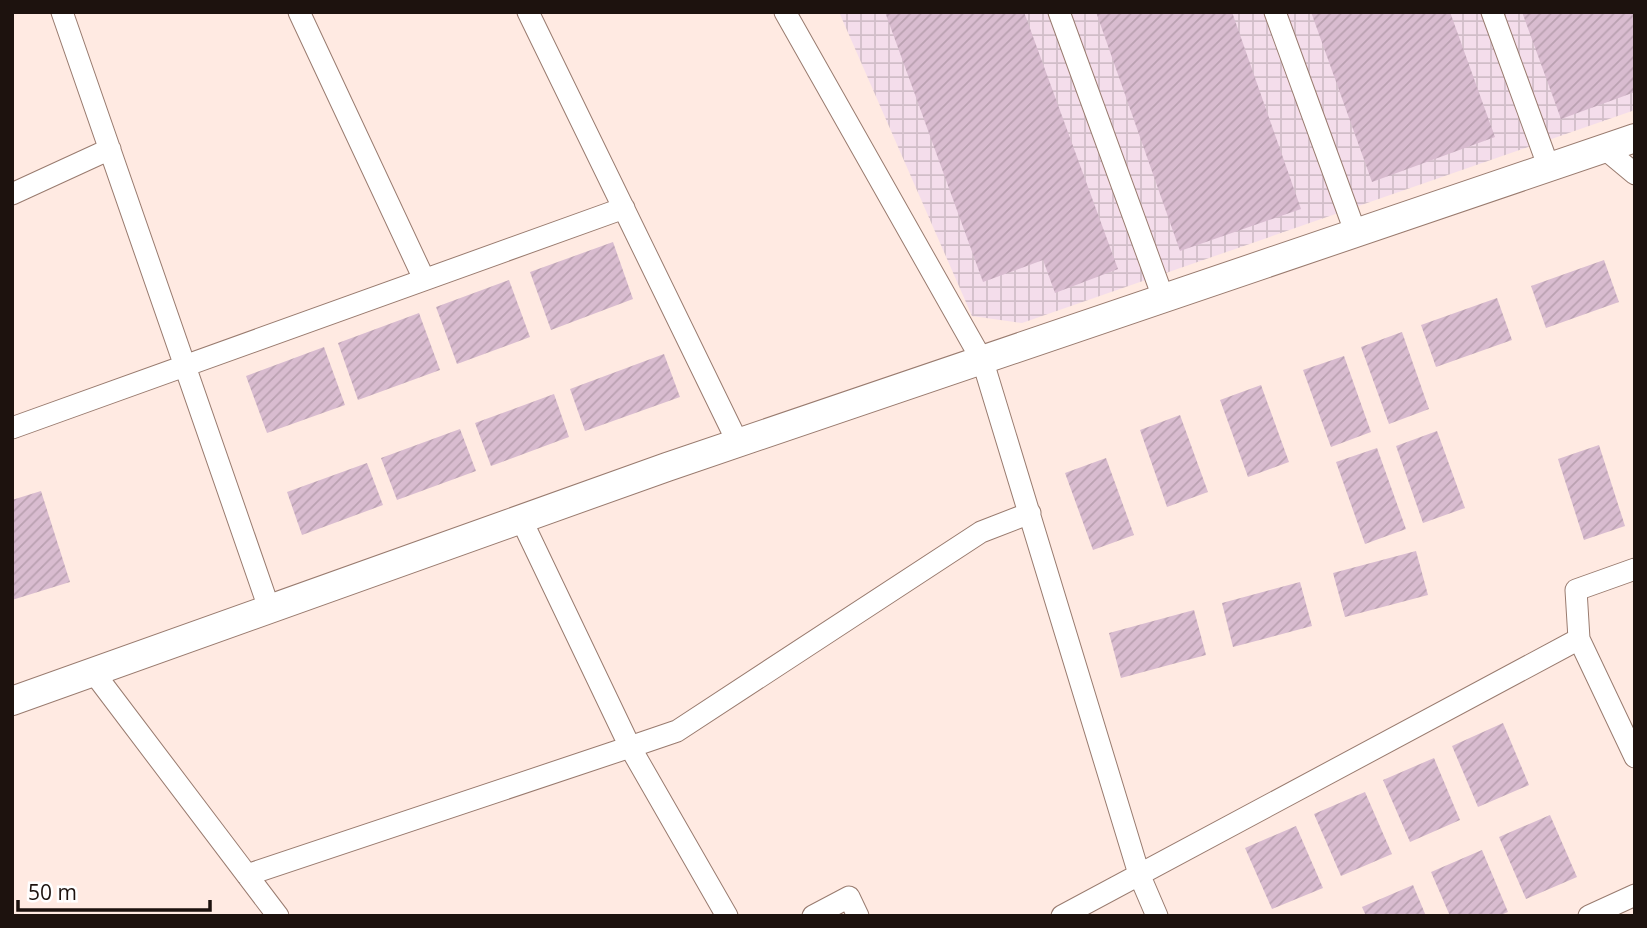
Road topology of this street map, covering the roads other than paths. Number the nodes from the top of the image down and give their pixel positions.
1 (62, 12) edge
2 (299, 12) edge
3 (528, 12) edge
4 (785, 12) edge
5 (1059, 12) edge
6 (1275, 12) edge
7 (1492, 12) edge
8 (1635, 138) edge
9 (110, 149) junction
10 (1605, 149) junction
11 (1549, 168) junction
12 (1635, 174) edge
13 (12, 194) edge
14 (624, 208) junction
15 (1356, 234) junction
16 (424, 279) junction
17 (1164, 300) junction
18 (984, 362) junction
19 (184, 364) junction
20 (12, 428) edge
21 (738, 443) junction
22 (1030, 513) junction
23 (522, 521) junction
24 (1635, 569) edge
25 (270, 611) junction
26 (1579, 639) junction
27 (94, 673) junction
28 (12, 701) edge
29 (630, 747) junction
30 (1635, 757) edge
31 (1139, 874) junction
32 (247, 875) junction
33 (1635, 895) edge
34 (278, 916) edge
35 (727, 916) edge
36 (813, 916) edge
37 (858, 916) edge
38 (1062, 916) edge
39 (1157, 916) edge
40 (1589, 916) edge

1 - 9 street
2 - 16 street
3 - 14 street
4 - 18 street
5 - 17 street
6 - 15 street
7 - 11 street
8 - 10 street
9 - 13 street
9 - 19 street
10 - 11 street
10 - 12 street
11 - 15 street
14 - 16 street
14 - 21 street
15 - 17 street
16 - 19 street
17 - 18 street
18 - 21 street
18 - 22 street
19 - 20 street
19 - 25 street
21 - 23 street
22 - 29 street
22 - 31 street
23 - 25 street
23 - 29 street
24 - 26 street
25 - 27 street
26 - 30 street
26 - 31 street
27 - 28 street
27 - 32 street
29 - 32 street
29 - 35 street
31 - 38 street
31 - 39 street
32 - 34 street
33 - 40 street
36 - 37 street

